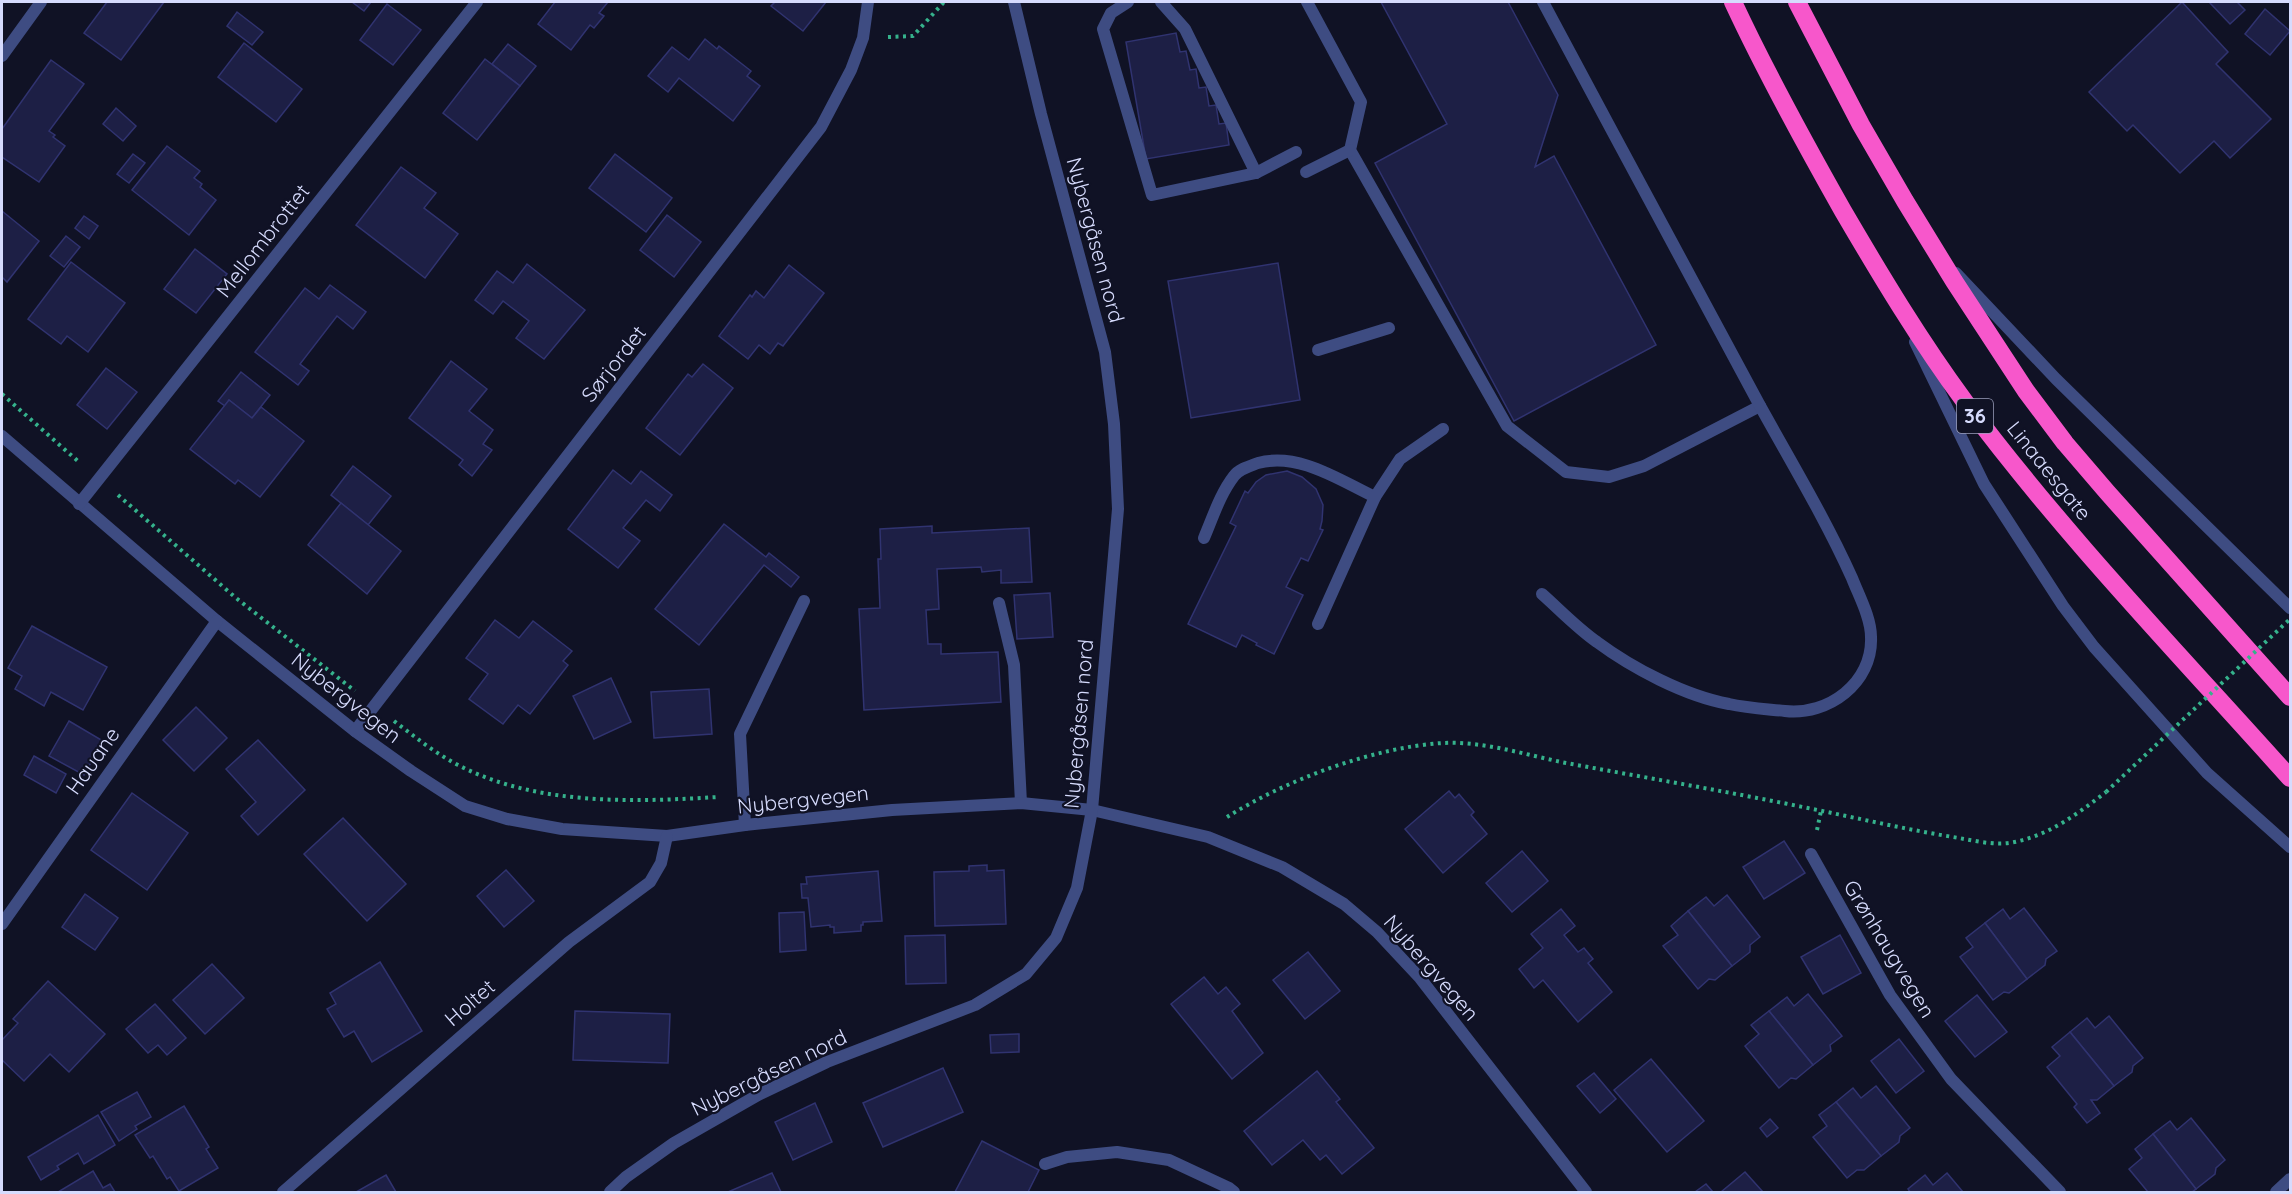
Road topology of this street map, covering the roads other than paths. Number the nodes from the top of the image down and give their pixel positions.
1 (41, 2) edge
2 (477, 2) edge
3 (868, 2) edge
4 (1014, 2) edge
5 (1128, 2) edge
6 (1161, 2) edge
7 (1307, 2) edge
8 (1543, 2) edge
9 (1733, 2) edge
10 (1797, 2) edge
11 (2, 56) edge
12 (1350, 150) junction
13 (1296, 152) dead end
14 (1256, 172) junction
15 (1306, 172) dead end
16 (1935, 250) junction
17 (1890, 290) junction
18 (1389, 328) dead end
19 (1318, 350) dead end
20 (1760, 406) junction
21 (1443, 429) dead end
22 (2, 436) edge
23 (1375, 498) junction
24 (79, 504) junction
25 (1204, 538) dead end
26 (1542, 594) dead end
27 (804, 601) dead end
28 (999, 603) dead end
29 (2290, 608) edge
30 (217, 621) junction
31 (1318, 624) dead end
32 (2290, 697) edge
33 (355, 731) junction
34 (2290, 778) edge
35 (1021, 803) junction
36 (1092, 810) junction
37 (745, 825) junction
38 (667, 836) junction
39 (2290, 847) edge
40 (1811, 854) dead end
41 (2, 924) edge
42 (1045, 1164) dead end
43 (2290, 1179) edge
44 (283, 1192) edge
45 (610, 1192) edge
46 (1234, 1192) edge
47 (1586, 1192) edge
48 (2060, 1192) edge
49 (2276, 1192) edge

1 - 11 street
2 - 24 street, Mellombrottet
3 - 33 street, Sørjordet
4 - 36 street, Nybergåsen nord
5 - 14 street
6 - 14 street
7 - 12 street
8 - 20 street
9 - 17 highway, Linaaesgate / 36
10 - 16 highway, Linaaesgate
12 - 15 street
12 - 20 street
13 - 14 street
16 - 29 street
16 - 32 highway, Linaaesgate
17 - 34 highway, Linaaesgate / 36
17 - 39 street
18 - 19 street
20 - 26 street
21 - 23 street
22 - 24 street, Nybergvegen
23 - 25 street
23 - 31 street
24 - 30 street, Nybergvegen
27 - 37 street
28 - 35 street
30 - 33 street, Nybergvegen
30 - 41 street, Hauane
33 - 38 street, Nybergvegen
35 - 36 street, Nybergvegen
35 - 37 street, Nybergvegen
36 - 45 street, Nybergåsen nord
36 - 47 street, Nybergvegen
37 - 38 street, Nybergvegen
38 - 44 street, Holtet
40 - 48 street, Grønhaugvegen
42 - 46 street
43 - 49 street

